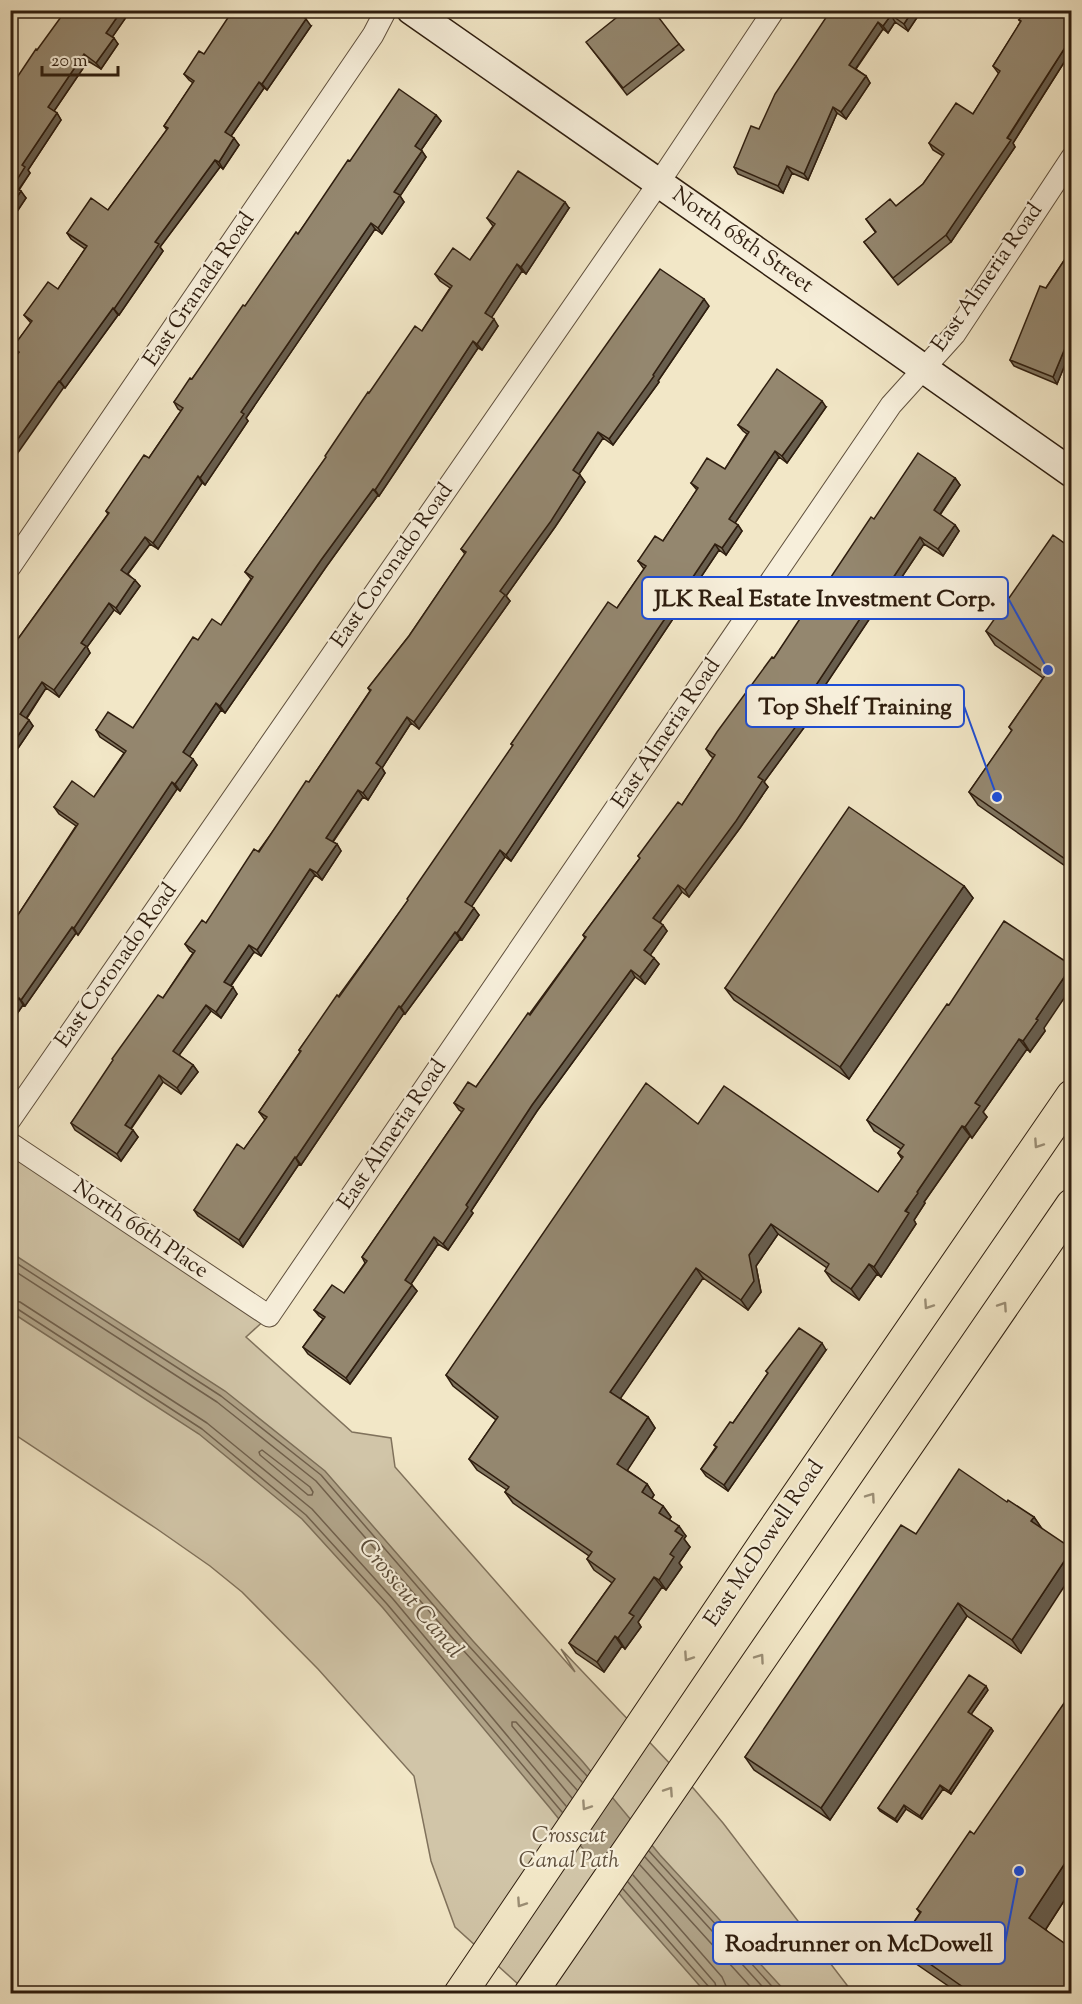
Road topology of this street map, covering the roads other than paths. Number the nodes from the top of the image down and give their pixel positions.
1 (386, 10) edge
2 (411, 10) edge
3 (774, 10) edge
4 (1071, 157) edge
5 (658, 183) junction
6 (924, 368) junction
7 (1071, 473) edge
8 (10, 567) edge
9 (1071, 1096) edge
10 (10, 1120) edge
11 (10, 1143) edge
12 (1071, 1204) edge
13 (269, 1316) joint
14 (460, 1994) edge
15 (530, 1994) edge

1 - 8 street, East Granada Road
2 - 5 street, North 68th Street
3 - 5 street, East Coronado Road
4 - 6 street, East Almeria Road
5 - 6 street, North 68th Street
5 - 10 street, East Coronado Road
6 - 7 street, North 68th Street
6 - 13 street, East Almeria Road
9 -> 14 main road, East McDowell Road
11 - 13 street, North 66th Place
15 -> 12 main road

